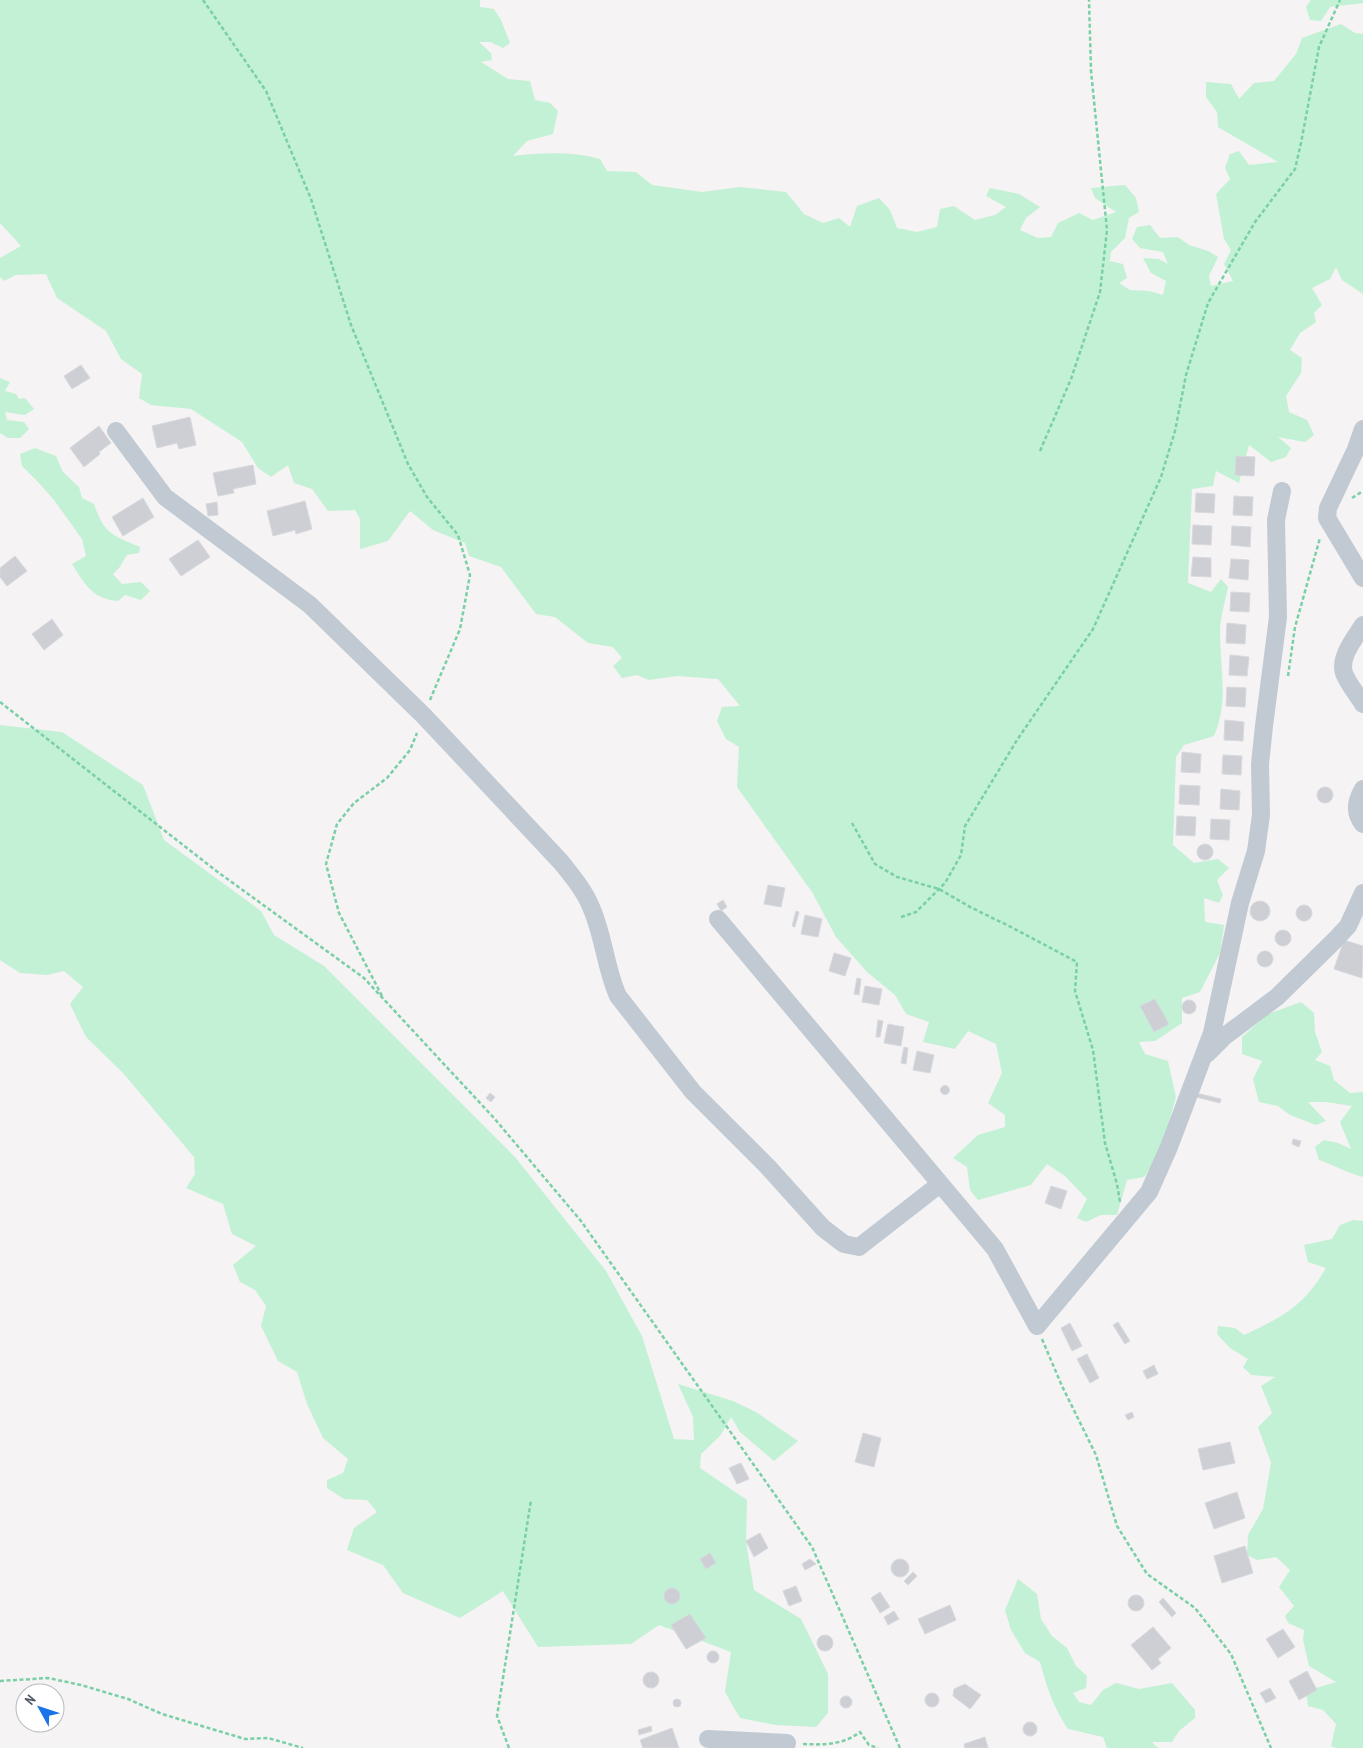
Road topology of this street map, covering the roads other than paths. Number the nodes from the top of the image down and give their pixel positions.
1 (1363, 428) edge
2 (116, 431) dead end
3 (1282, 491) dead end
4 (1363, 578) edge
5 (1363, 625) edge
6 (1363, 704) edge
7 (1363, 789) edge
8 (1363, 824) edge
9 (1363, 893) edge
10 (718, 919) dead end
11 (1194, 1082) junction
12 (940, 1184) junction
13 (708, 1739) dead end
14 (787, 1743) road end

1 - 4 street
2 - 12 street
3 - 11 street
5 - 6 street
7 - 8 street
9 - 11 street
10 - 12 street
11 - 12 street
13 - 14 street

